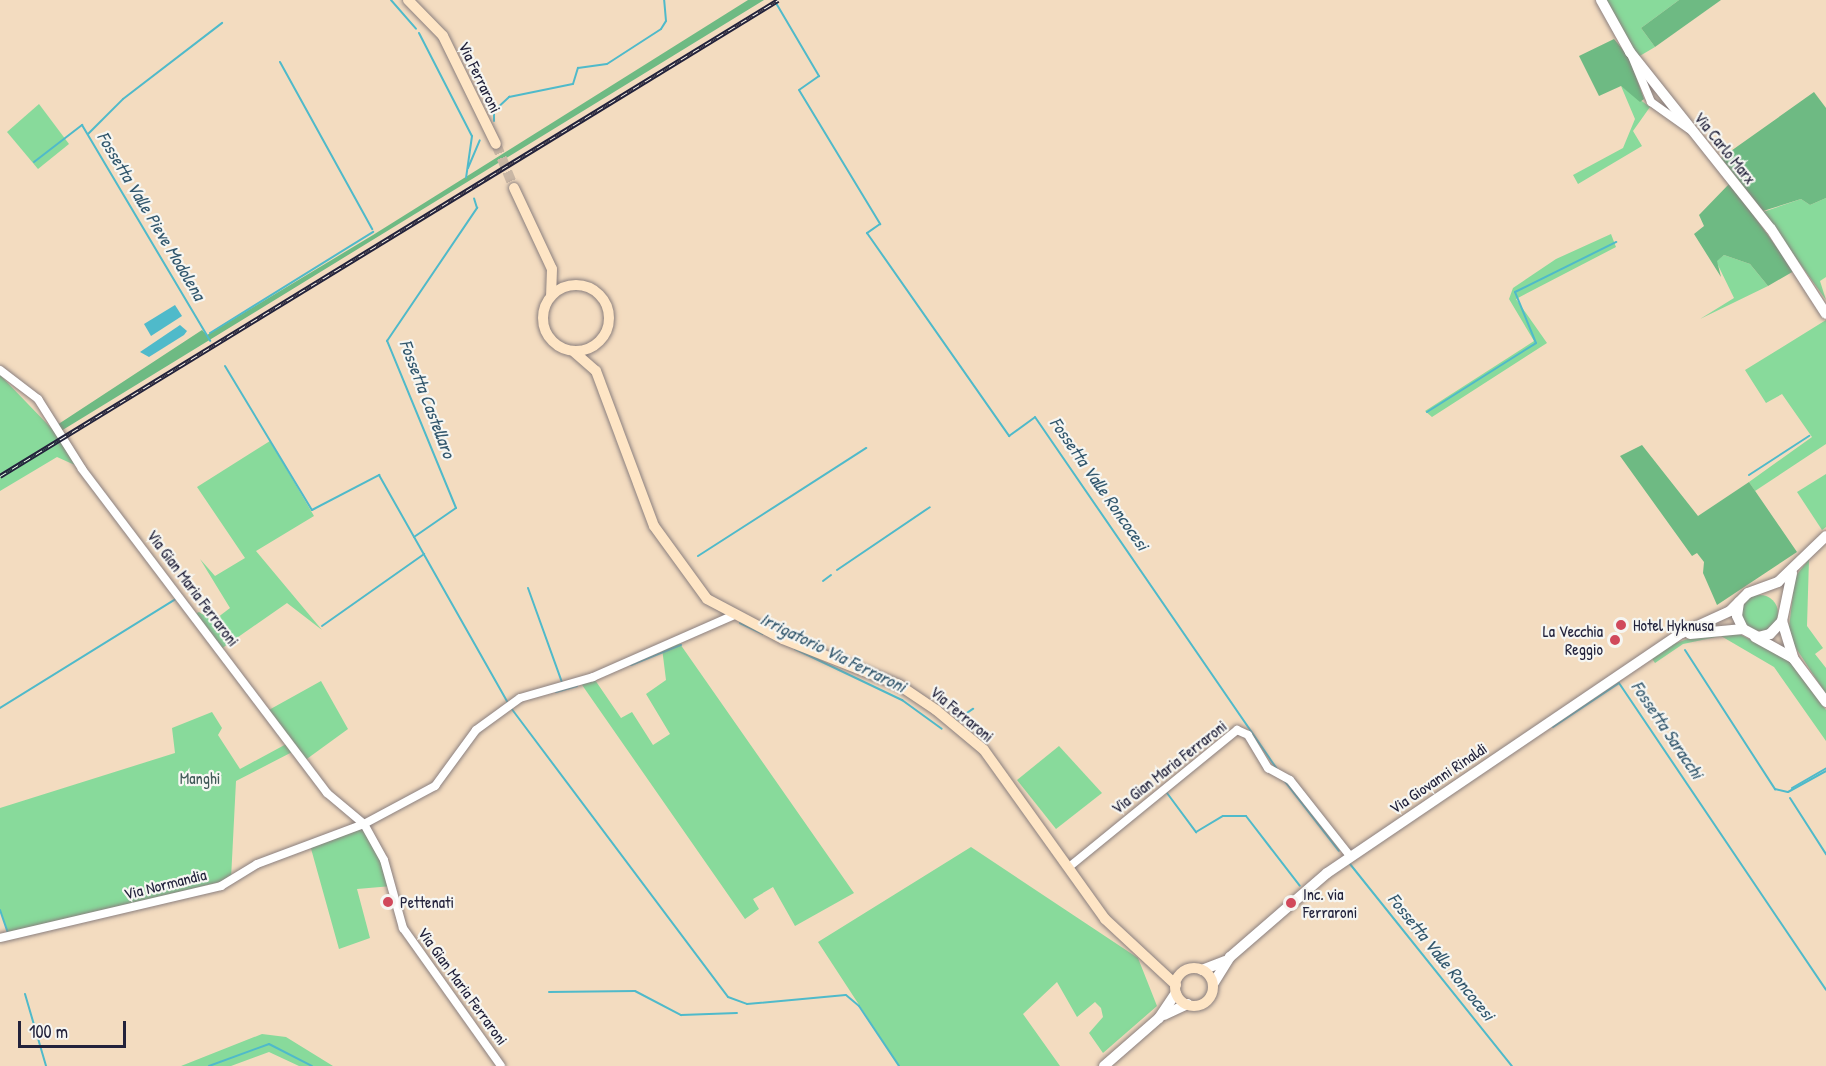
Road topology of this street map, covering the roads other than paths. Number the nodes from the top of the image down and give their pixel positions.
1 (408, 0) edge
2 (1601, 0) edge
3 (496, 144) tunnel mouth
4 (514, 188) tunnel mouth
5 (552, 269) junction
6 (573, 284) junction
7 (552, 295) junction
8 (1826, 314) edge
9 (596, 344) junction
10 (573, 351) junction
11 (0, 370) edge
12 (596, 370) junction
13 (1826, 536) edge
14 (1793, 569) junction
15 (1761, 589) junction
16 (1739, 602) junction
17 (1783, 606) junction
18 (734, 615) junction
19 (1719, 616) junction
20 (1782, 621) junction
21 (1730, 629) junction
22 (1748, 632) junction
23 (1675, 639) junction
24 (1793, 658) junction
25 (1826, 702) edge
26 (364, 824) junction
27 (1350, 856) junction
28 (1069, 867) junction
29 (6, 937) edge
30 (1230, 957) junction
31 (1158, 965) junction
32 (1186, 970) junction
33 (1202, 970) junction
34 (1213, 984) junction
35 (1176, 989) junction
36 (1188, 1005) junction
37 (1159, 1018) junction
38 (501, 1066) edge
39 (1104, 1066) edge

1 - 3 main road, Via Ferraroni
2 - 8 street, Via Carlo Marx
4 - 5 main road
5 - 6 main road
5 - 7 main road
6 - 7 main road
6 - 9 main road
7 - 10 main road
9 - 10 main road
9 - 12 main road, Via Ferraroni
10 - 12 main road
11 - 26 street, Via Gian Maria Ferraroni
12 - 18 main road, Via Ferraroni
13 - 14 street, Via Giovanni Rinaldi
14 - 15 street, Via Giovanni Rinaldi
14 - 17 street, Via Giovanni Rinaldi
15 - 16 street, Via Giovanni Rinaldi
15 - 17 street
16 - 19 street, Via Giovanni Rinaldi
16 - 22 street
17 - 20 street, Via Giovanni Rinaldi
18 - 26 street
18 - 28 main road, Via Ferraroni
19 - 21 street
19 - 23 street, Via Giovanni Rinaldi
20 - 22 street, Via Giovanni Rinaldi
20 - 24 street
21 - 22 street, Via Giovanni Rinaldi
21 - 23 street, Via Giovanni Rinaldi
22 - 24 street
23 - 27 street, Via Giovanni Rinaldi
24 - 25 street
26 - 29 street, Via Normandia
26 - 38 street, Via Gian Maria Ferraroni
27 - 28 street, Via Gian Maria Ferraroni
27 - 30 street, Via Giovanni Rinaldi
28 - 31 main road, Via Ferraroni
30 - 33 street, Via Giovanni Rinaldi
30 - 34 street, Via Giovanni Rinaldi
31 - 32 main road
31 - 35 main road, Via Ferraroni
32 - 33 main road
32 - 35 main road
33 - 34 main road
34 - 36 main road
35 - 36 main road
35 - 37 street
36 - 37 street
37 - 39 street

